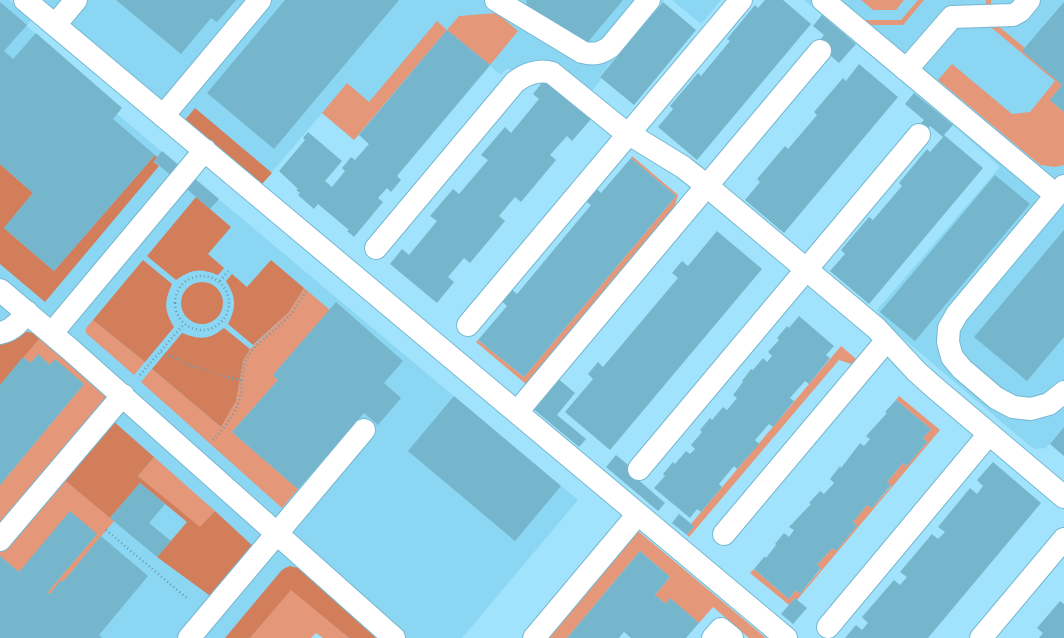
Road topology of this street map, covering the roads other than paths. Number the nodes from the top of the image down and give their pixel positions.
1 (25, 0) edge
2 (76, 0) edge
3 (260, 0) edge
4 (496, 0) edge
5 (649, 0) edge
6 (741, 0) edge
7 (823, 0) edge
8 (1029, 0) edge
9 (55, 25) junction
10 (820, 51) dead end
11 (906, 70) junction
12 (163, 116) junction
13 (629, 134) junction
14 (919, 135) dead end
15 (205, 150) junction
16 (707, 186) junction
17 (1060, 191) edge
18 (376, 248) dead end
19 (806, 269) junction
20 (0, 290) edge
21 (27, 312) junction
22 (468, 325) dead end
23 (0, 333) edge
24 (52, 333) junction
25 (887, 340) junction
26 (1064, 392) edge
27 (123, 395) junction
28 (517, 412) junction
29 (364, 430) dead end
30 (989, 434) junction
31 (639, 468) dead end
32 (1064, 496) edge
33 (638, 514) junction
34 (277, 533) junction
35 (724, 534) dead end
36 (1064, 539) edge
37 (0, 540) edge
38 (828, 627) dead end
39 (189, 638) edge
40 (394, 638) edge
41 (534, 638) edge
42 (713, 638) edge
43 (732, 638) edge
44 (786, 638) edge
45 (981, 638) edge

1 - 9 street
2 - 9 street
3 - 12 street
4 - 5 street
6 - 13 street
7 - 11 street
8 - 11 street
9 - 12 street
10 - 16 street
11 - 17 street
12 - 15 street
13 - 16 street
13 - 18 street
13 - 22 street
14 - 19 street
15 - 24 street
15 - 28 street
16 - 19 street
16 - 28 street
17 - 26 street
19 - 25 street
19 - 31 street
20 - 21 street
21 - 23 street
21 - 24 street
24 - 27 street
25 - 30 street
25 - 35 street
27 - 34 street
27 - 37 street
28 - 33 street
29 - 34 street
30 - 32 street
30 - 38 street
33 - 41 street
33 - 44 street
34 - 39 street
34 - 40 street
36 - 45 street
42 - 43 street

